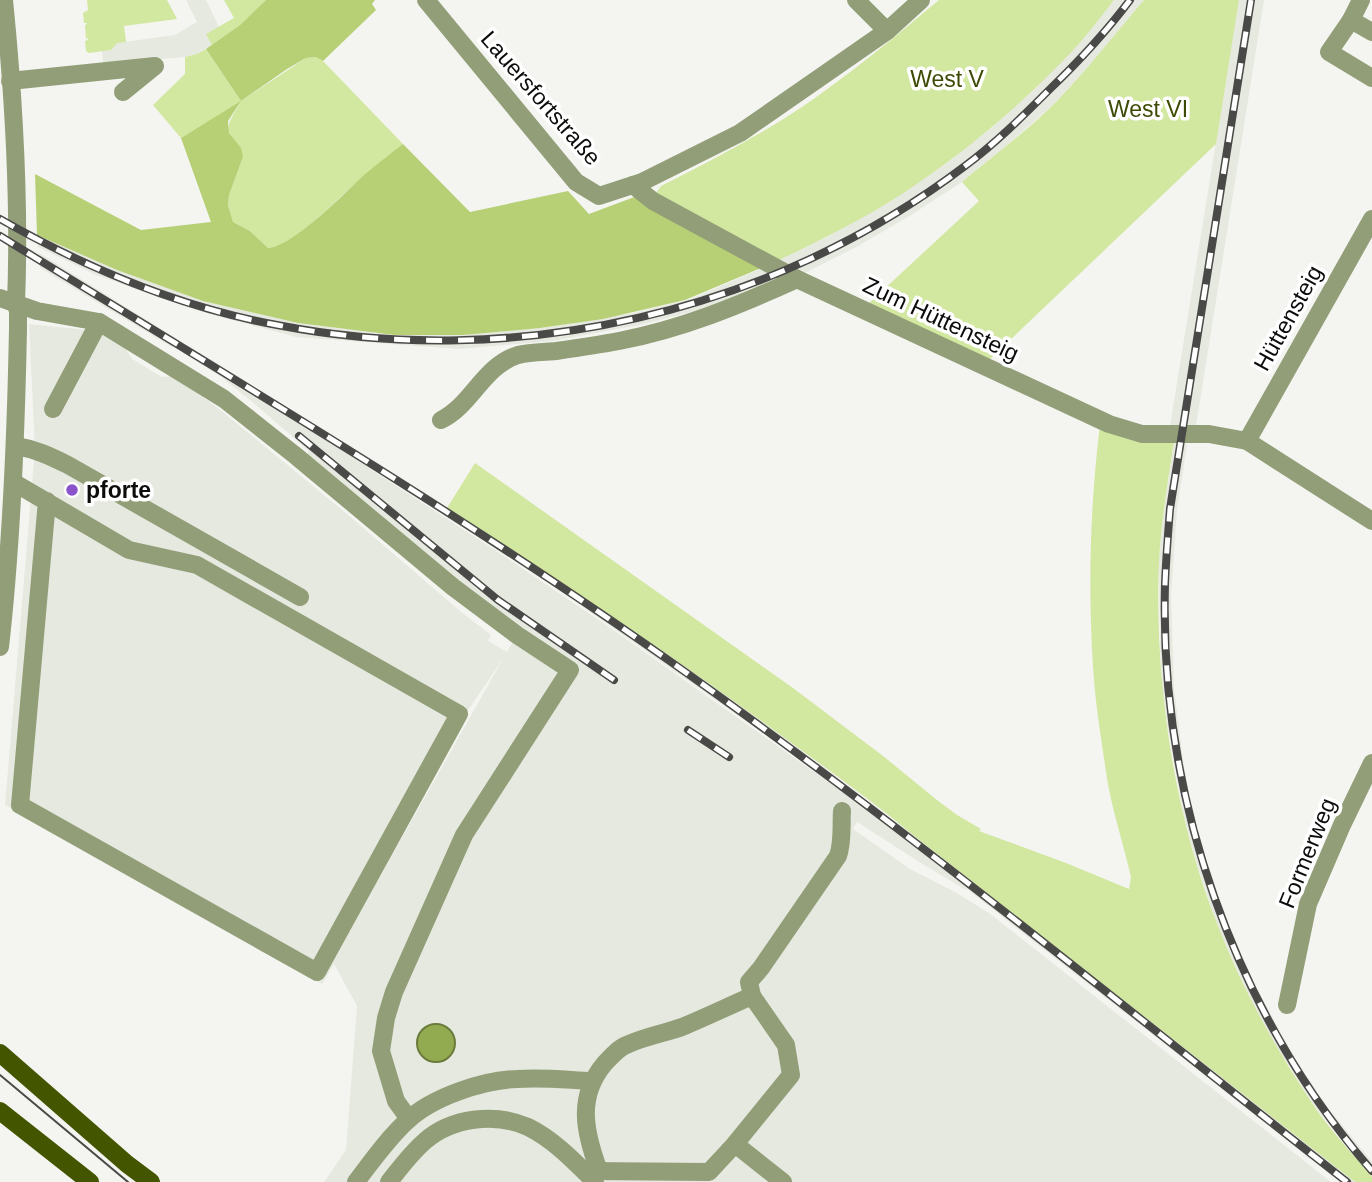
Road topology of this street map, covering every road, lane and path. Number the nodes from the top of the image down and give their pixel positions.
1 (4, 0) edge
2 (426, 0) edge
3 (856, 0) edge
4 (921, 0) edge
5 (1361, 0) edge
6 (1351, 20) junction
7 (887, 31) junction
8 (1372, 32) edge
9 (1372, 78) edge
10 (10, 81) junction
11 (123, 92) dead end
12 (634, 185) junction
13 (1372, 219) edge
14 (797, 279) junction
15 (0, 288) edge
16 (8, 301) edge
17 (99, 323) junction
18 (53, 409) dead end
19 (441, 419) dead end
20 (1247, 441) junction
21 (16, 446) junction
22 (13, 482) junction
23 (47, 501) junction
24 (1372, 521) edge
25 (300, 597) dead end
26 (0, 647) edge
27 (1372, 763) edge
28 (842, 811) dead end
29 (752, 996) junction
30 (1287, 1005) dead end
31 (0, 1053) edge
32 (593, 1081) junction
33 (0, 1111) edge
34 (409, 1119) junction
35 (735, 1144) junction
36 (592, 1174) edge
37 (90, 1182) edge
38 (151, 1182) edge
39 (355, 1182) edge
40 (388, 1182) edge
41 (783, 1182) edge

1 - 10 street
2 - 12 street, Lauersfortstraße
3 - 7 street
4 - 7 street, Lauersfortstraße
5 - 6 street
6 - 8 street
6 - 9 street
7 - 12 street, Lauersfortstraße
10 - 11 street
10 - 16 street
12 - 14 street, Zum Hüttensteig
13 - 20 street, Hüttensteig
14 - 19 street
14 - 20 street, Zum Hüttensteig
15 - 16 street
16 - 17 street
16 - 21 street
17 - 18 street
17 - 34 street
20 - 24 street
21 - 22 street
21 - 25 street
22 - 23 street
22 - 26 street
23 - 23 street
27 - 30 street, Formerweg
28 - 29 street
29 - 32 street
29 - 35 street
31 - 38 main road
32 - 34 street
32 - 36 street
33 - 37 main road
34 - 39 street
35 - 36 street
35 - 41 street
36 - 40 street

